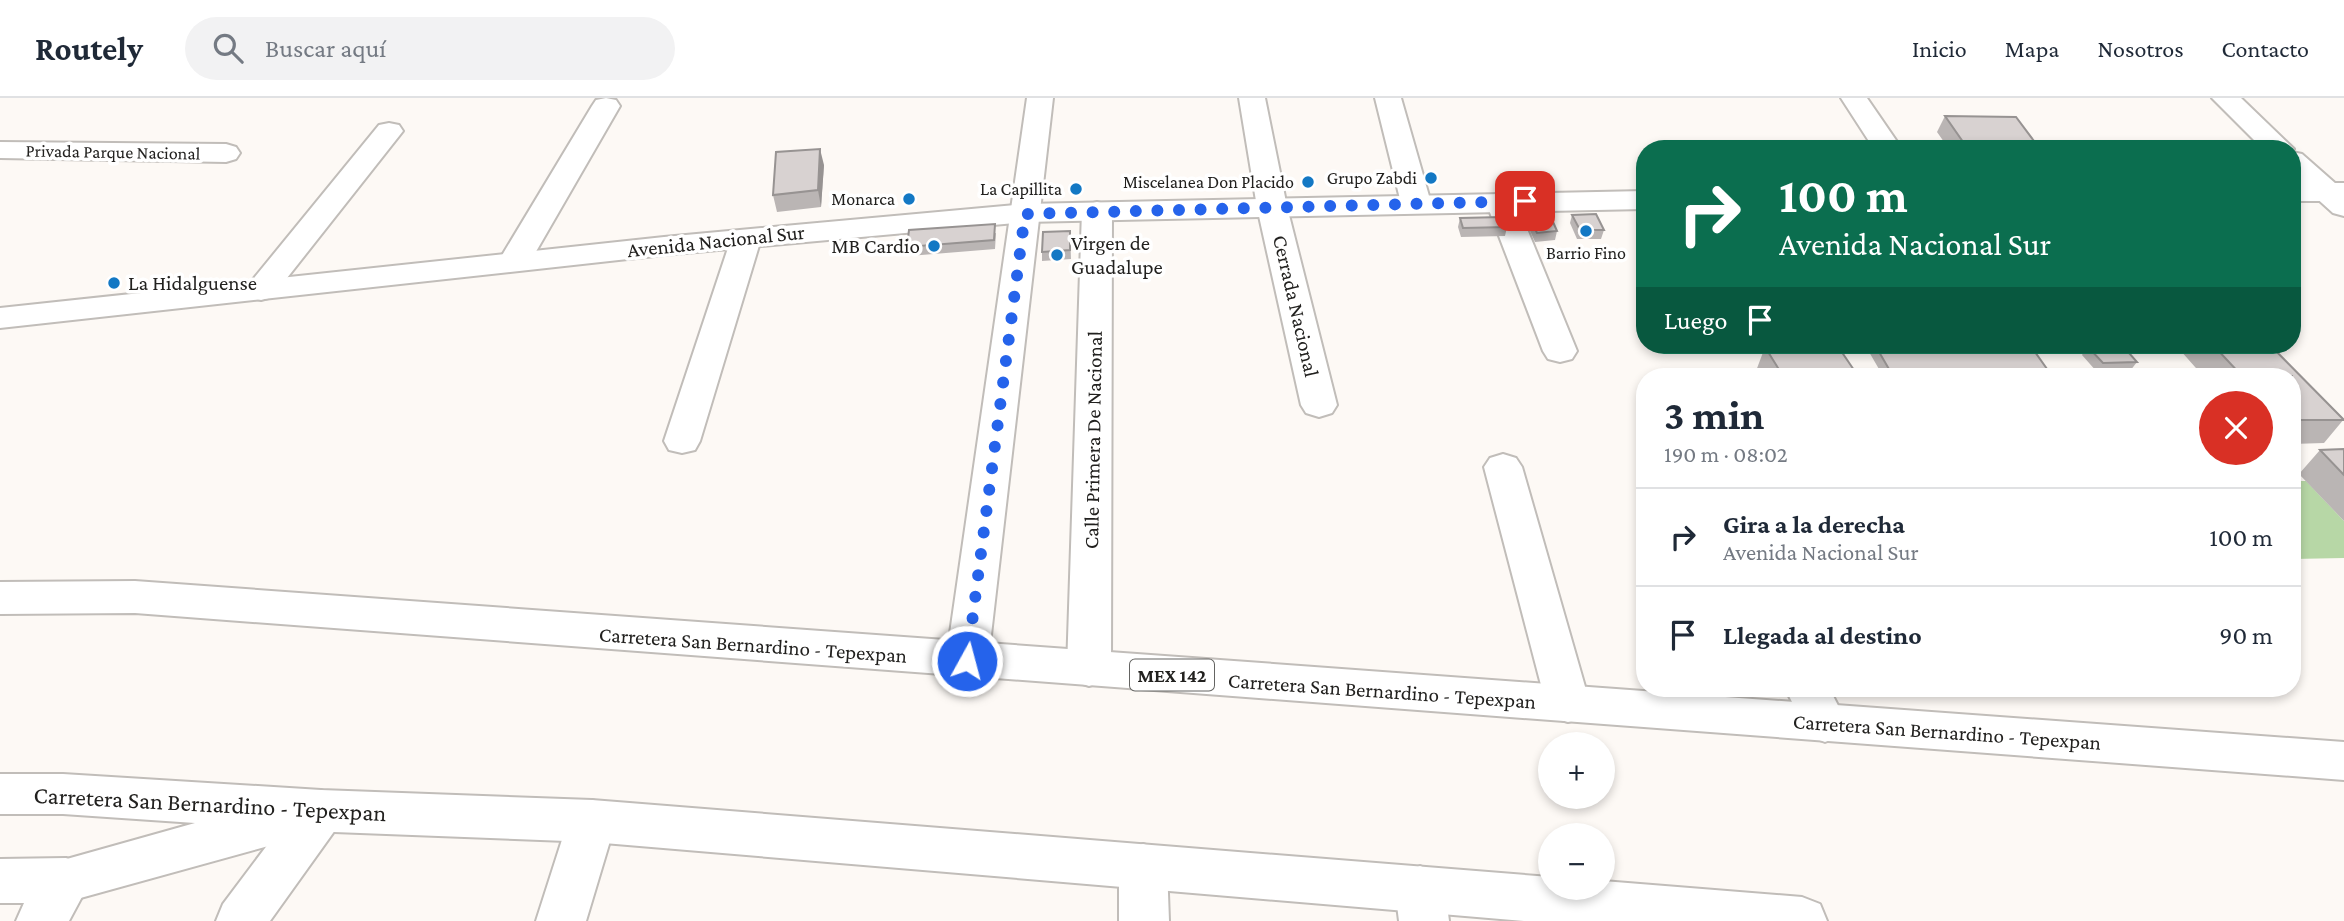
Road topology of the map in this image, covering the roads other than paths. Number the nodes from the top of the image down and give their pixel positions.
1 (1040, 98) edge
2 (1252, 98) edge
3 (1388, 98) edge
4 (1854, 98) edge
5 (2225, 98) edge
6 (606, 106) dead end
7 (389, 131) dead end
8 (1882, 140) edge
9 (2270, 140) edge
10 (0, 150) edge
11 (226, 153) dead end
12 (2301, 167) edge
13 (2301, 193) edge
14 (2338, 197) edge
15 (1636, 200) edge
16 (1501, 202) junction
17 (1416, 203) junction
18 (1272, 207) junction
19 (1097, 211) junction
20 (1025, 214) junction
21 (746, 239) junction
22 (514, 262) junction
23 (261, 290) junction
24 (0, 318) edge
25 (1560, 351) dead end
26 (1319, 405) dead end
27 (682, 440) dead end
28 (1503, 467) dead end
29 (0, 598) edge
30 (967, 661) junction
31 (1089, 669) junction
32 (1568, 704) junction
33 (1816, 705) edge
34 (2344, 761) edge
35 (0, 794) edge
36 (321, 811) junction
37 (592, 821) junction
38 (1143, 866) junction
39 (66, 880) junction
40 (0, 881) edge
41 (1422, 905) edge
42 (41, 921) edge
43 (241, 921) edge
44 (562, 921) edge
45 (1144, 921) edge
46 (1802, 921) edge

1 - 20 main road
2 - 18 main road, Cerrada Nacional
3 - 17 main road
4 - 8 main road
5 - 9 main road
6 - 22 main road
7 - 23 main road
10 - 11 main road, Privada Parque Nacional
12 - 14 main road
13 - 14 main road
15 - 16 main road, Avenida Nacional Sur
16 - 17 main road, Avenida Nacional Sur
16 - 25 main road
17 - 18 main road, Avenida Nacional Sur
18 - 19 main road, Avenida Nacional Sur
18 - 26 main road, Cerrada Nacional
19 - 20 main road, Avenida Nacional Sur
19 - 31 main road, Calle Primera De Nacional
20 - 21 main road, Avenida Nacional Sur
20 - 30 main road
21 - 22 main road, Avenida Nacional Sur
21 - 27 main road
22 - 23 main road, Avenida Nacional Sur
23 - 24 main road, Avenida Nacional Sur
28 - 32 main road
29 - 30 main road, Carretera San Bernardino - Tepexpan / MEX 142
30 - 31 main road, Carretera San Bernardino - Tepexpan / MEX 142
31 - 32 main road, Carretera San Bernardino - Tepexpan / MEX 142
32 - 33 main road, Carretera San Bernardino - Tepexpan / MEX 142
33 - 34 main road, Carretera San Bernardino - Tepexpan / MEX 142
35 - 36 main road, Carretera San Bernardino - Tepexpan
36 - 37 main road, Carretera San Bernardino - Tepexpan
36 - 39 main road
36 - 43 main road
37 - 38 main road, Carretera San Bernardino - Tepexpan
37 - 44 main road
38 - 41 main road, Carretera San Bernardino - Tepexpan
38 - 45 main road
39 - 40 main road
39 - 42 main road
41 - 46 main road, Carretera San Bernardino - Tepexpan

